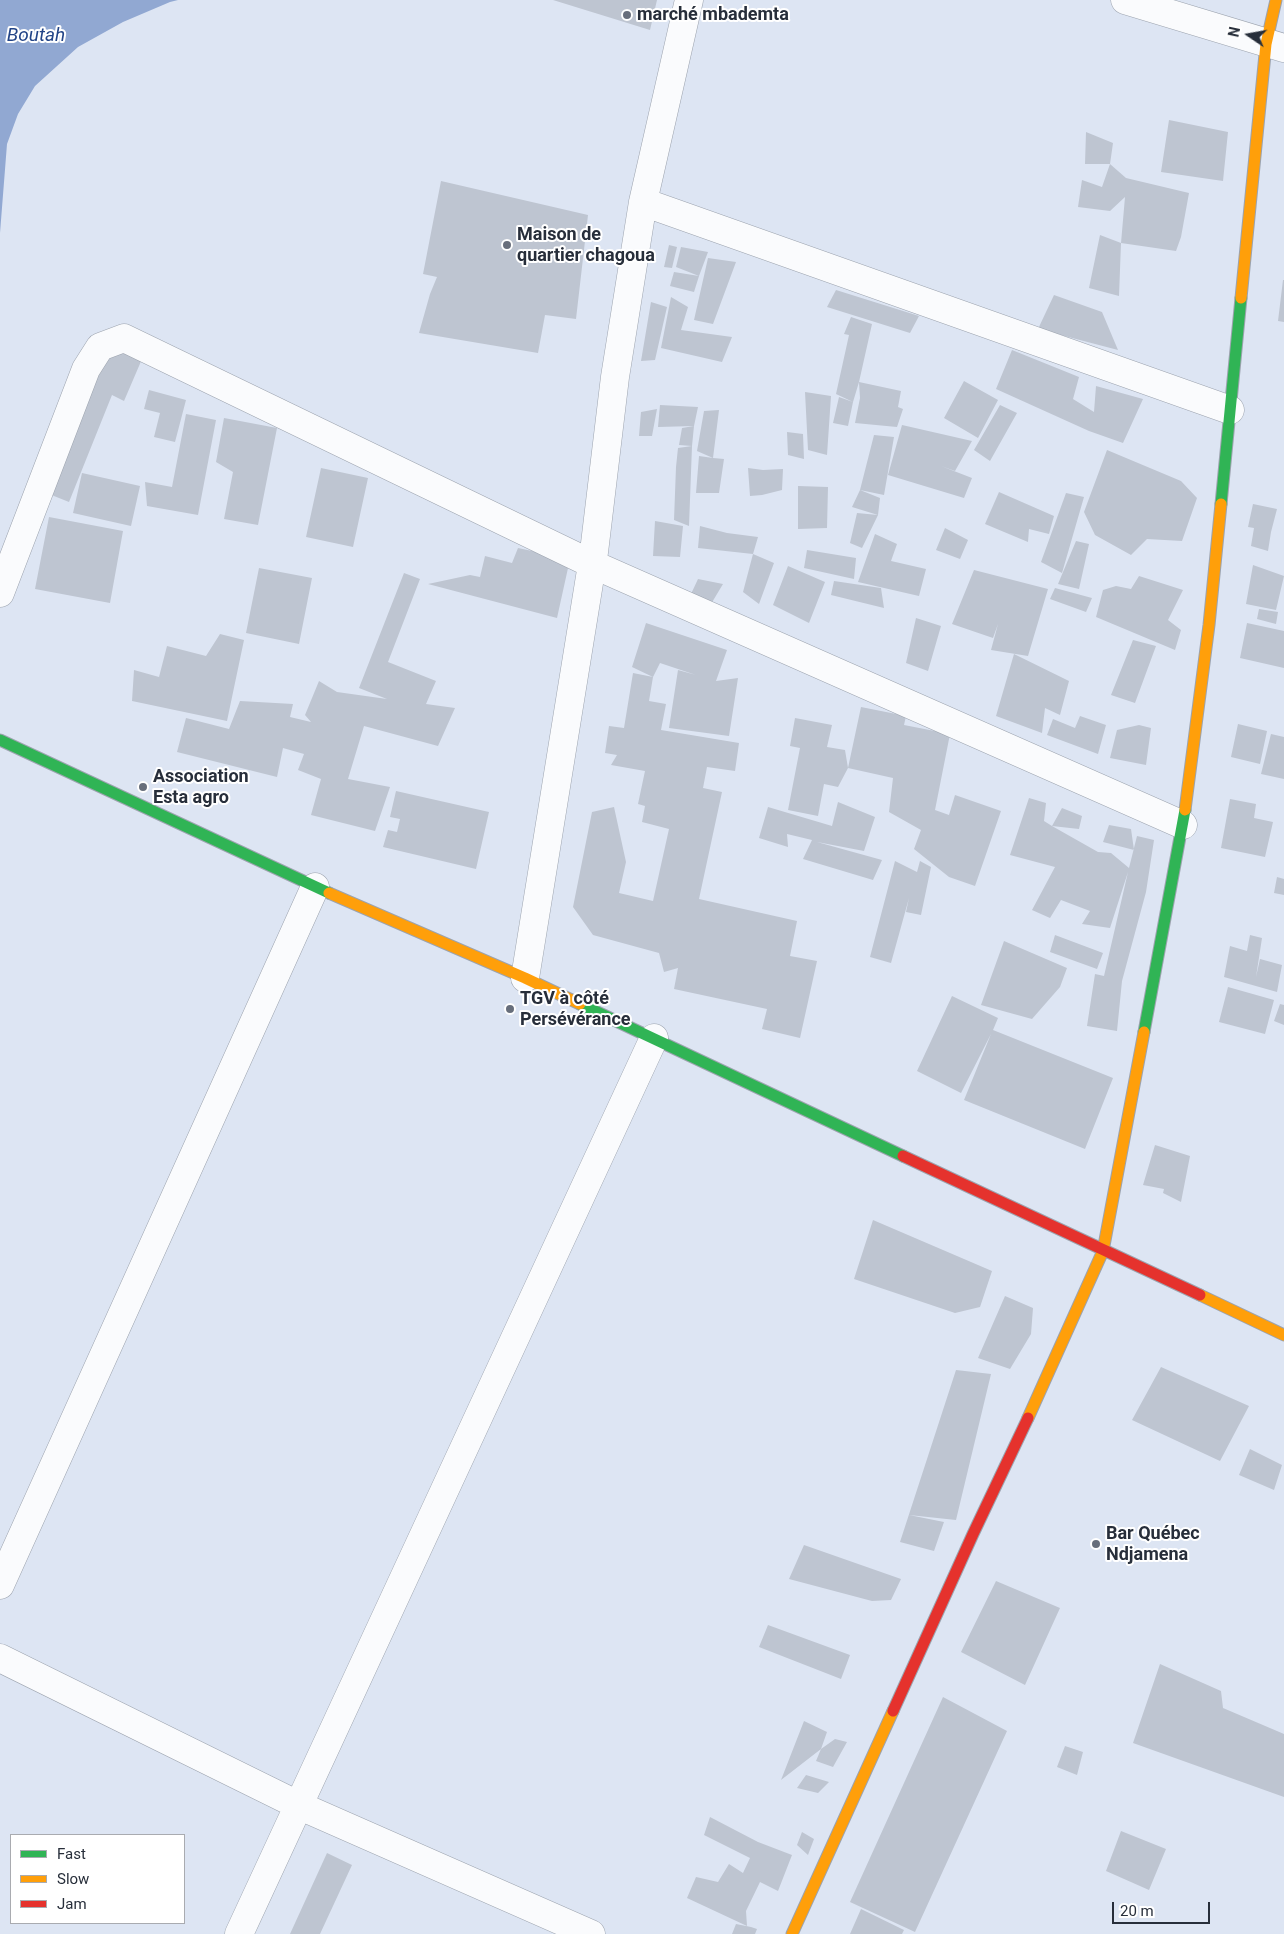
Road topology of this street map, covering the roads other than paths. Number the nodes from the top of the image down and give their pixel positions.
1 (689, 0) edge
2 (1125, 0) edge
3 (1276, 0) edge
4 (1275, 46) edge
5 (643, 202) junction
6 (1230, 410) junction
7 (592, 564) junction
8 (0, 592) edge
9 (0, 740) edge
10 (1183, 825) junction
11 (316, 887) junction
12 (525, 978) junction
13 (654, 1038) junction
14 (1103, 1251) junction
15 (1284, 1335) edge
16 (0, 1585) edge
17 (0, 1658) edge
18 (300, 1806) junction
19 (240, 1934) edge
20 (591, 1934) edge
21 (792, 1934) edge

1 - 5 street
2 - 4 street
3 - 4 street
4 - 6 street
5 - 6 street
5 - 7 street
6 - 10 street
7 - 8 street
7 - 10 street
7 - 12 street
9 - 11 street
10 - 14 street
11 - 12 street
11 - 16 street
12 - 13 street
13 - 14 street
13 - 18 street
14 - 15 street
14 - 21 street
17 - 18 street
18 - 19 street
18 - 20 street

